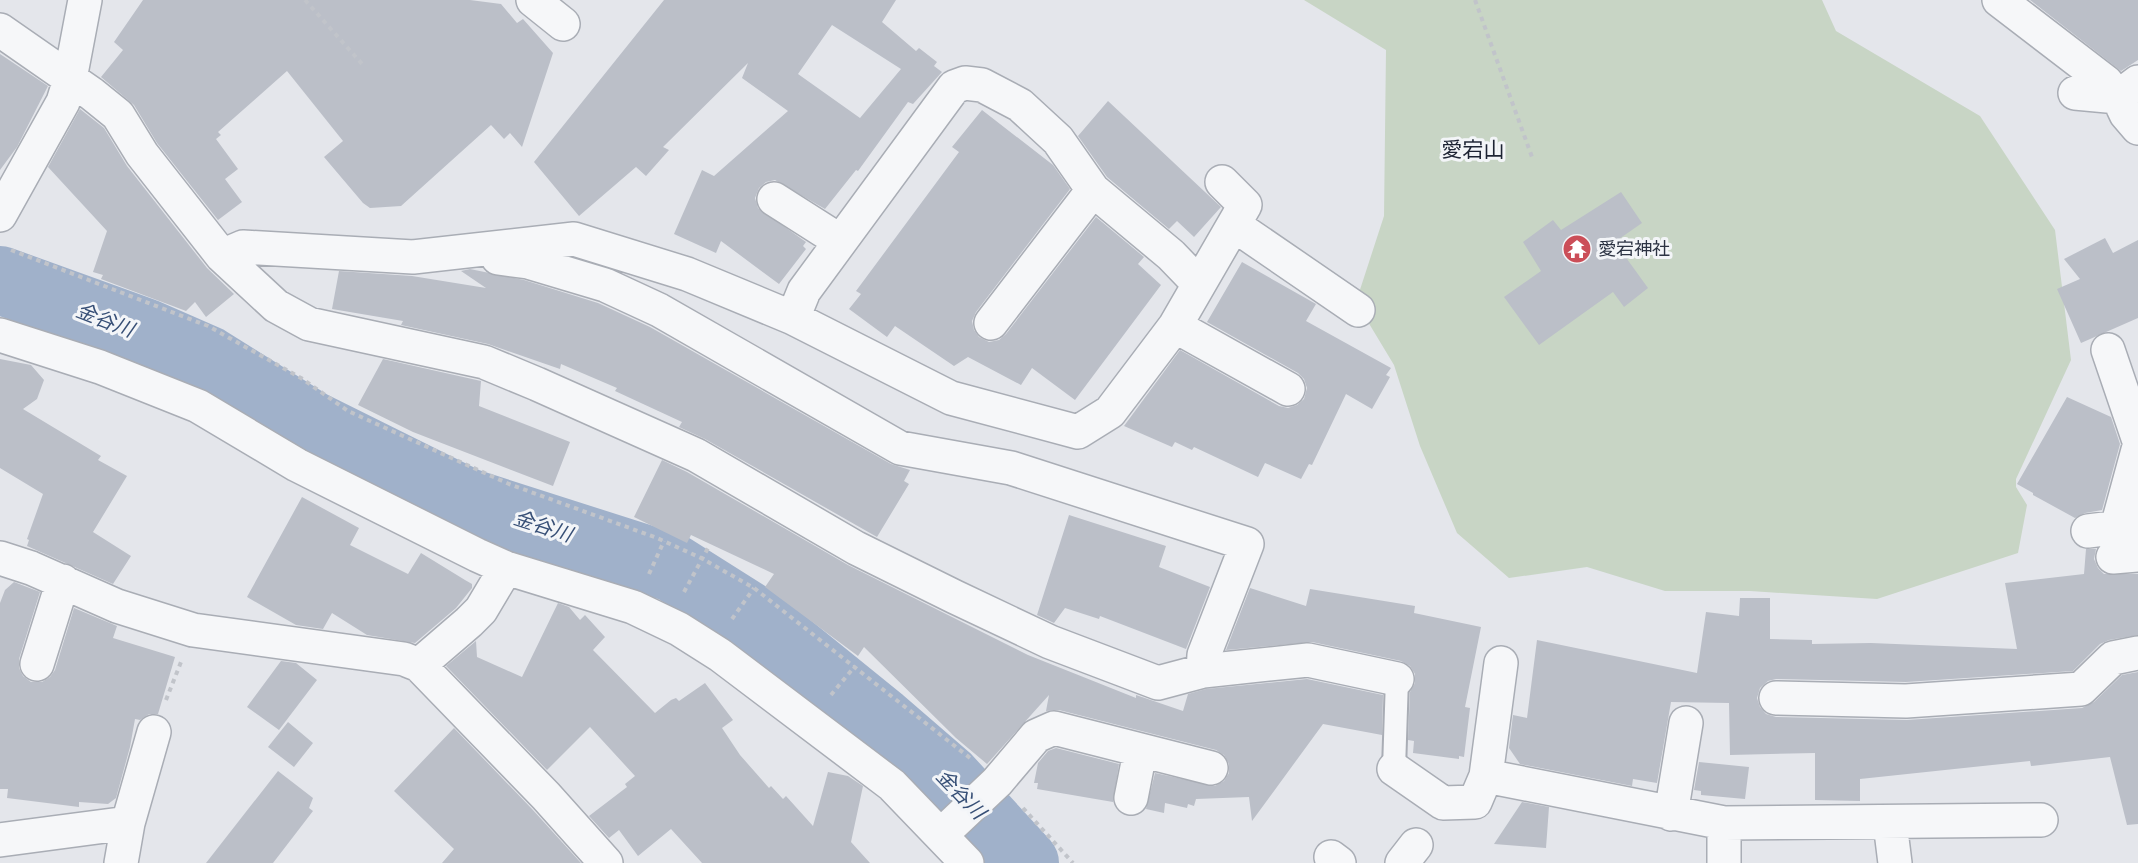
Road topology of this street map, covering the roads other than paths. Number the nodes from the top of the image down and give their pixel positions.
1 (85, 0) edge
2 (533, 0) edge
3 (1999, 0) edge
4 (563, 24) dead end
5 (0, 30) edge
6 (70, 79) junction
7 (2128, 90) edge
8 (2075, 93) dead end
9 (2138, 128) edge
10 (1222, 182) dead end
11 (1093, 190) junction
12 (774, 199) dead end
13 (1234, 225) junction
14 (1, 231) edge
15 (840, 241) junction
16 (458, 253) junction
17 (222, 256) junction
18 (1199, 284) junction
19 (1358, 310) dead end
20 (793, 318) junction
21 (991, 323) dead end
22 (1175, 326) junction
23 (0, 335) edge
24 (2108, 350) dead end
25 (1288, 389) dead end
26 (2138, 438) edge
27 (2138, 450) edge
28 (2119, 539) edge
29 (0, 558) edge
30 (506, 568) junction
31 (63, 581) junction
32 (2138, 653) edge
33 (1501, 663) dead end
34 (37, 664) dead end
35 (418, 665) junction
36 (1203, 671) junction
37 (1397, 679) joint
38 (1776, 698) dead end
39 (1686, 723) dead end
40 (154, 732) road end
41 (1140, 752) junction
42 (1211, 768) dead end
43 (1394, 769) joint
44 (1486, 776) junction
45 (1131, 798) dead end
46 (1671, 814) junction
47 (2042, 820) dead end
48 (128, 823) junction
49 (1724, 823) junction
50 (1890, 823) junction
51 (942, 834) junction
52 (0, 840) edge
53 (121, 863) edge
54 (606, 863) edge
55 (967, 863) edge
56 (1724, 863) edge
57 (1895, 863) edge

1 - 6 street
2 - 4 street
3 - 7 street
5 - 6 street
6 - 14 street
6 - 17 street
7 - 8 street
7 - 9 street
10 - 13 street
11 - 15 street
11 - 18 street
11 - 21 street
12 - 15 street
13 - 18 street
13 - 19 street
15 - 20 street
16 - 17 street
16 - 20 street
16 - 36 street
17 - 36 street
18 - 22 street
20 - 22 street
22 - 25 street
23 - 30 street
24 - 26 street
27 - 28 street
29 - 31 street
30 - 35 street
30 - 51 street
31 - 34 street
31 - 35 street
32 - 38 street
33 - 44 street
35 - 54 street
36 - 37 street
37 - 43 lane
39 - 46 street
40 - 48 street
41 - 42 street
41 - 45 street
41 - 51 street
43 - 44 street
44 - 46 street
46 - 49 street
47 - 50 street
48 - 52 street
48 - 53 street
49 - 50 street
49 - 56 street
50 - 57 street
51 - 55 street

